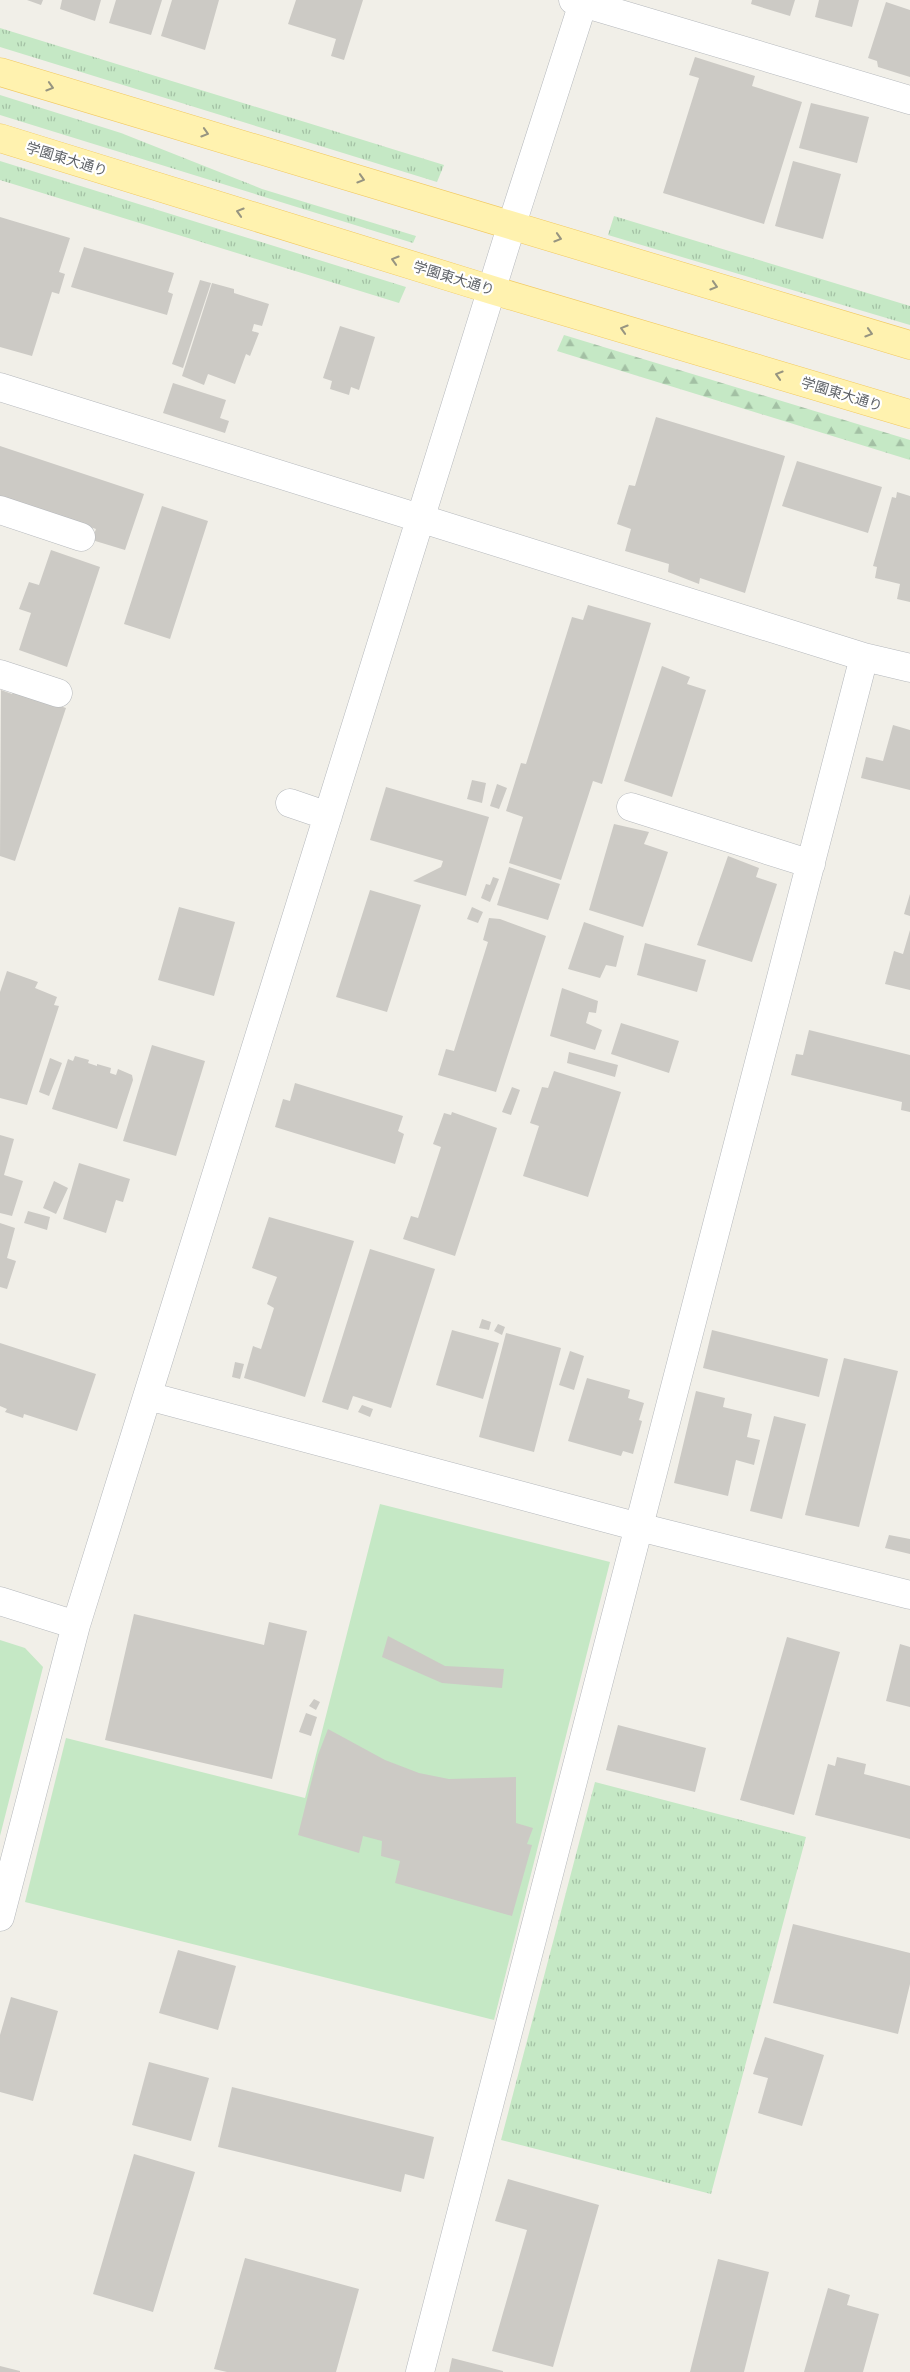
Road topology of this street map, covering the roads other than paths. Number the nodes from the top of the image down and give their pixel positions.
1 (580, 1) edge
2 (0, 72) edge
3 (910, 100) edge
4 (0, 138) edge
5 (512, 224) junction
6 (492, 290) junction
7 (910, 345) edge
8 (0, 387) edge
9 (910, 414) edge
10 (0, 510) edge
11 (420, 518) junction
12 (81, 537) dead end
13 (864, 657) junction
14 (910, 668) edge
15 (0, 674) edge
16 (58, 693) dead end
17 (290, 803) dead end
18 (631, 807) dead end
19 (328, 816) junction
20 (811, 864) junction
21 (148, 1396) junction
22 (639, 1527) junction
23 (910, 1595) edge
24 (0, 1602) edge
25 (76, 1625) junction
26 (0, 1917) edge
27 (420, 2372) edge

1 - 3 street
1 - 5 street
2 -> 5 main road
6 -> 4 main road, 学園東大通り
5 - 6 street
5 -> 7 main road
9 -> 6 main road, 学園東大通り
6 - 11 street
8 - 11 street
10 - 12 street
11 - 13 street
11 - 19 street
13 - 14 street
13 - 20 street
15 - 16 street
17 - 19 street
18 - 20 street
19 - 21 street
20 - 22 street
21 - 22 street
21 - 25 street
22 - 23 street
22 - 27 street
24 - 25 street
25 - 26 street

